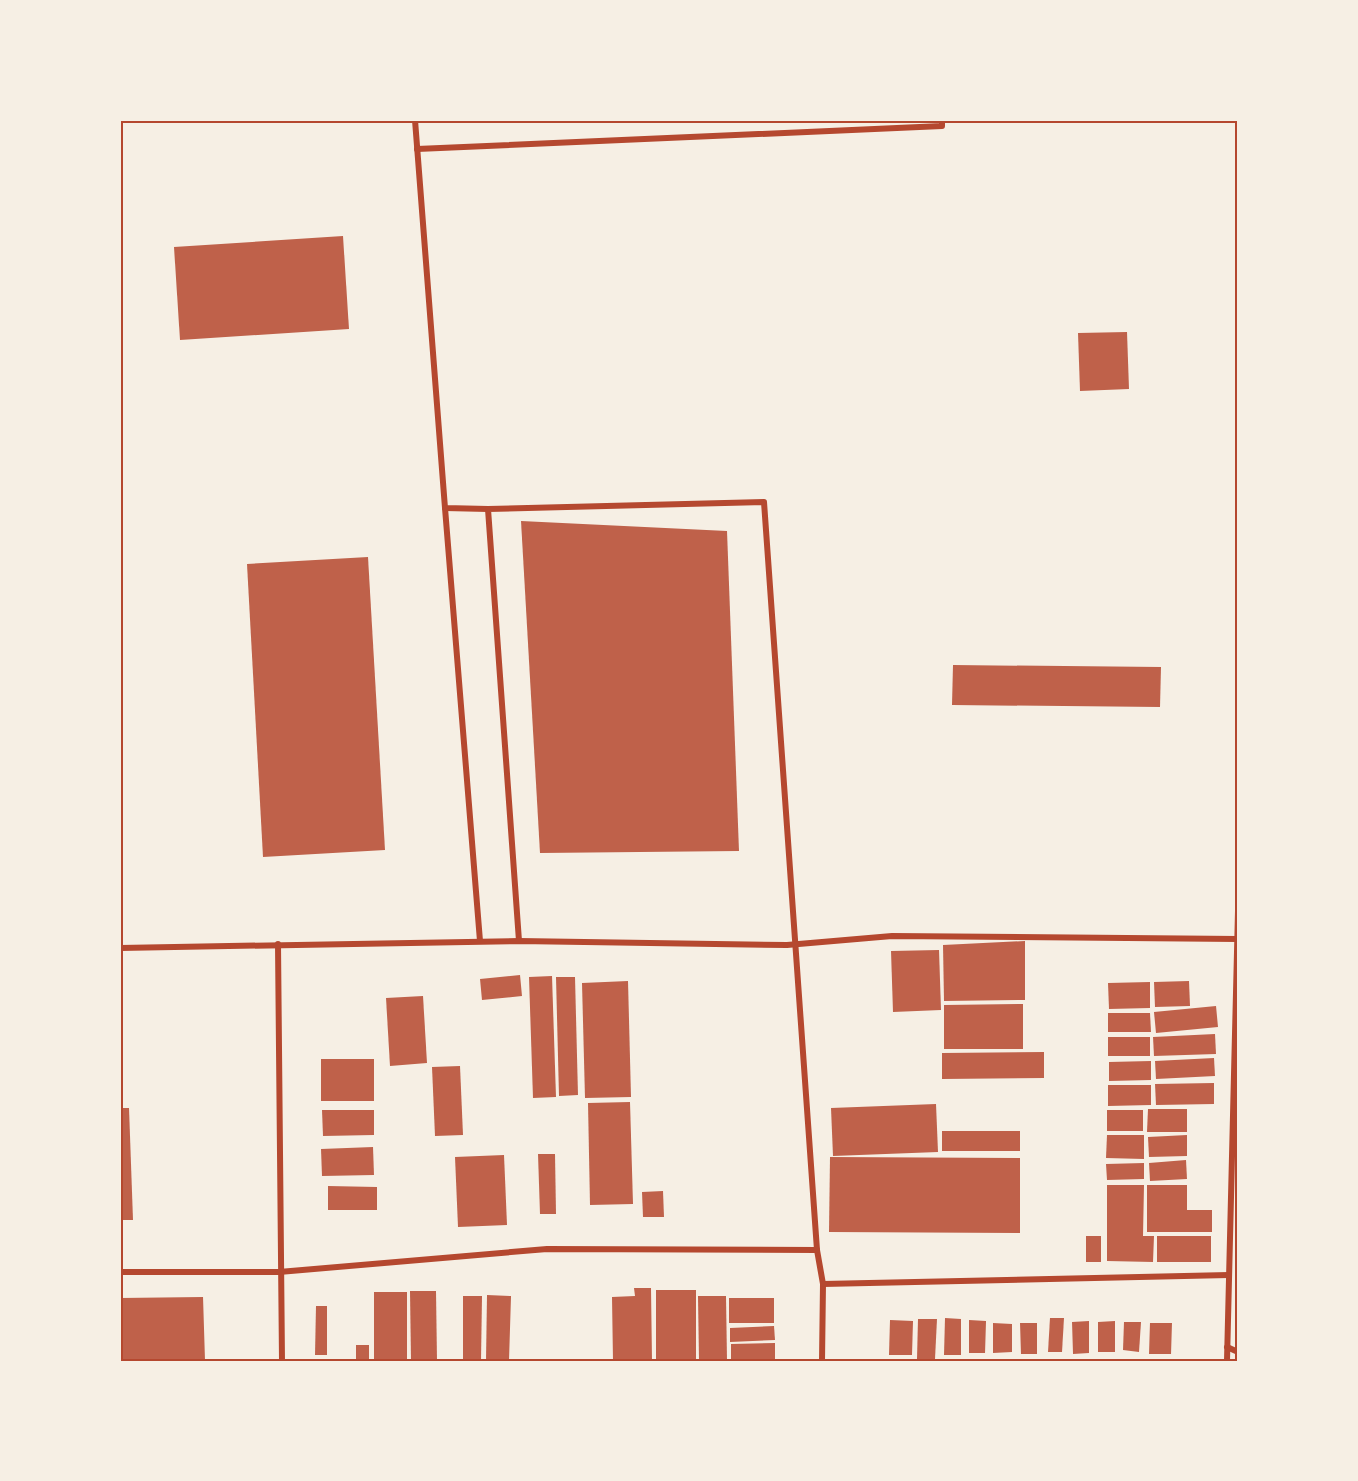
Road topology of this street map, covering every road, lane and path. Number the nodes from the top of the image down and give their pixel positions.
1 (415, 120) edge
2 (942, 120) edge
3 (417, 149) junction
4 (445, 508) junction
5 (488, 509) junction
6 (1238, 911) edge
7 (1237, 939) edge
8 (519, 940) junction
9 (480, 941) junction
10 (278, 944) junction
11 (798, 944) junction
12 (120, 948) edge
13 (818, 1250) junction
14 (120, 1272) edge
15 (279, 1272) junction
16 (1229, 1275) junction
17 (823, 1284) junction
18 (1227, 1347) junction
19 (1238, 1352) edge
20 (282, 1361) edge
21 (822, 1361) edge
22 (1227, 1361) edge

1 - 3 street
2 - 3 street
3 - 4 street
4 - 5 street
4 - 9 street
5 - 8 street
5 - 11 street
6 - 7 street
7 - 11 street
7 - 16 street
8 - 9 street
8 - 11 street
9 - 10 street
10 - 12 street
10 - 15 street
11 - 13 street
13 - 15 street
13 - 17 street
14 - 15 street
15 - 20 street
16 - 17 street
16 - 18 street
17 - 21 street
18 - 19 street
18 - 22 street

